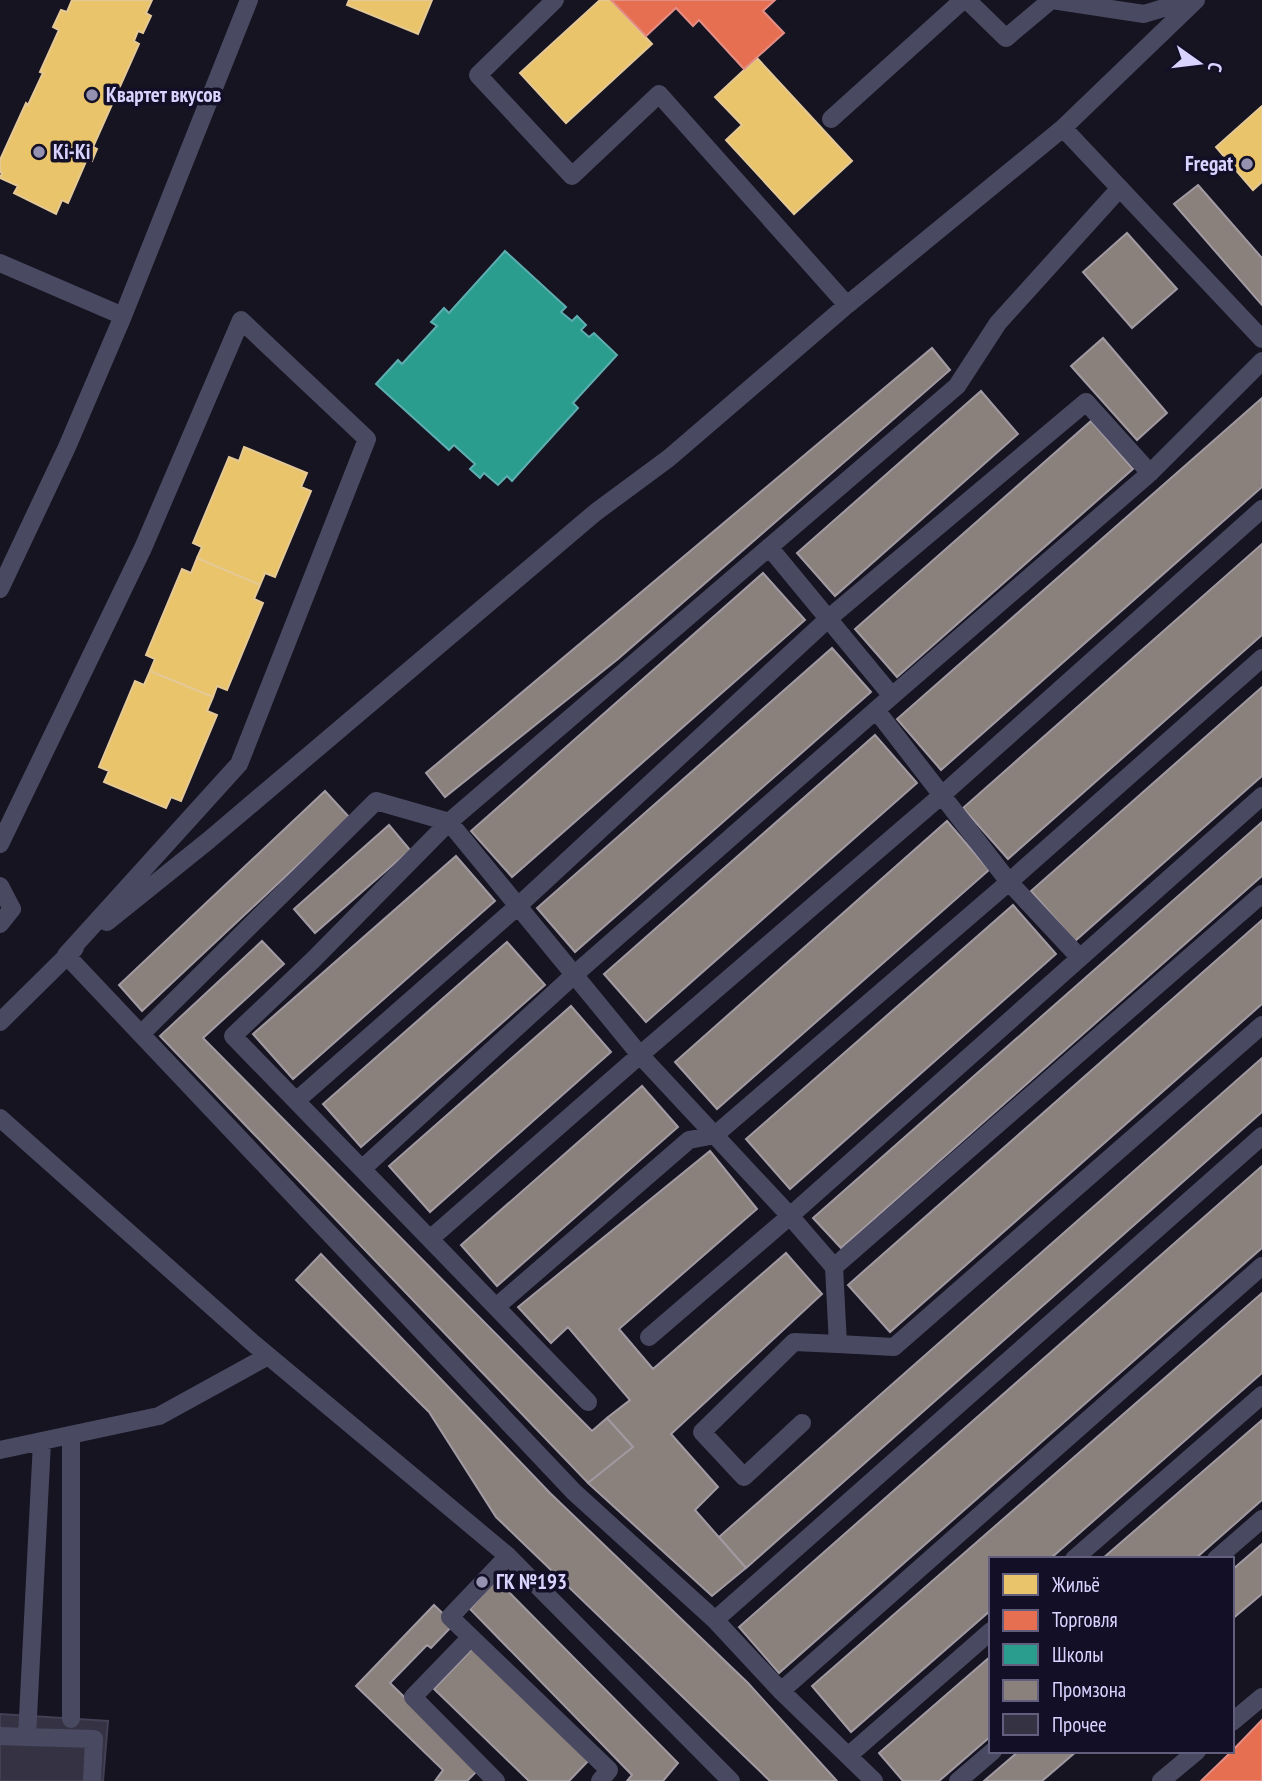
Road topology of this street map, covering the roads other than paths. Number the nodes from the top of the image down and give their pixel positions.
1 (249, 0) edge
2 (555, 0) edge
3 (965, 0) edge
4 (1052, 0) edge
5 (1193, 0) edge
6 (831, 119) dead end
7 (1063, 128) junction
8 (1120, 188) junction
9 (0, 263) edge
10 (847, 305) junction
11 (123, 316) junction
12 (1262, 339) edge
13 (1262, 361) edge
14 (1150, 473) junction
15 (1262, 509) edge
16 (769, 547) junction
17 (0, 589) edge
18 (829, 618) junction
19 (1262, 658) edge
20 (892, 696) junction
21 (876, 710) junction
22 (942, 795) junction
23 (1262, 796) edge
24 (449, 822) junction
25 (0, 844) edge
26 (1009, 881) junction
27 (0, 886) edge
28 (1262, 894) edge
29 (518, 906) junction
30 (0, 923) edge
31 (66, 955) junction
32 (1080, 958) junction
33 (574, 975) junction
34 (0, 1022) edge
35 (1262, 1025) edge
36 (141, 1034) junction
37 (640, 1055) junction
38 (296, 1101) junction
39 (0, 1118) edge
40 (715, 1135) junction
41 (1262, 1136) edge
42 (362, 1169) junction
43 (790, 1216) junction
44 (430, 1239) junction
45 (1262, 1266) edge
46 (834, 1267) junction
47 (496, 1307) junction
48 (649, 1337) dead end
49 (838, 1344) junction
50 (268, 1356) junction
51 (1262, 1395) edge
52 (588, 1402) dead end
53 (802, 1423) dead end
54 (71, 1435) junction
55 (42, 1442) junction
56 (0, 1450) edge
57 (1262, 1519) edge
58 (508, 1556) junction
59 (1076, 1557) edge
60 (1218, 1557) edge
61 (715, 1620) junction
62 (989, 1633) edge
63 (470, 1638) junction
64 (780, 1691) junction
65 (1262, 1697) edge
66 (71, 1719) dead end
67 (1234, 1719) edge
68 (0, 1736) edge
69 (27, 1737) junction
70 (991, 1753) edge
71 (1195, 1753) edge
72 (848, 1756) junction
73 (92, 1781) edge
74 (496, 1781) edge
75 (600, 1781) edge
76 (732, 1781) edge
77 (874, 1781) edge
78 (958, 1781) edge
79 (1161, 1781) edge

1 - 11 lane
2 - 10 lane
3 - 4 lane
3 - 6 lane
4 - 5 lane
5 - 7 lane
7 - 8 lane
7 - 10 lane
8 - 12 lane
8 - 16 lane
9 - 11 lane
10 - 31 lane
11 - 17 lane
13 - 14 lane
14 - 18 lane
14 - 20 lane
15 - 22 lane
16 - 18 lane
16 - 24 lane
18 - 20 lane
18 - 29 lane
19 - 26 lane
20 - 21 lane
21 - 22 lane
21 - 33 lane
22 - 26 lane
22 - 37 lane
23 - 32 lane
24 - 29 lane
24 - 36 lane
24 - 38 lane
25 - 31 lane
26 - 32 lane
26 - 40 lane
27 - 30 lane
28 - 46 lane
29 - 33 lane
29 - 38 lane
31 - 34 lane
31 - 36 lane
32 - 43 lane
33 - 37 lane
33 - 42 lane
35 - 49 lane
36 - 61 lane
37 - 40 lane
37 - 44 lane
38 - 42 lane
39 - 50 lane
40 - 43 lane
40 - 47 lane
41 - 61 lane
42 - 44 lane
43 - 46 lane
43 - 48 lane
44 - 47 lane
45 - 64 lane
46 - 49 lane
47 - 52 lane
49 - 53 lane
50 - 54 lane
50 - 58 lane
51 - 59 lane
54 - 55 lane
54 - 66 lane
55 - 56 lane
55 - 69 lane
57 - 60 lane
58 - 63 lane
58 - 76 lane
61 - 64 lane
62 - 72 lane
63 - 74 lane
63 - 75 lane
64 - 72 lane
65 - 67 lane
68 - 69 lane
69 - 73 lane
70 - 78 lane
71 - 79 lane
72 - 77 lane

